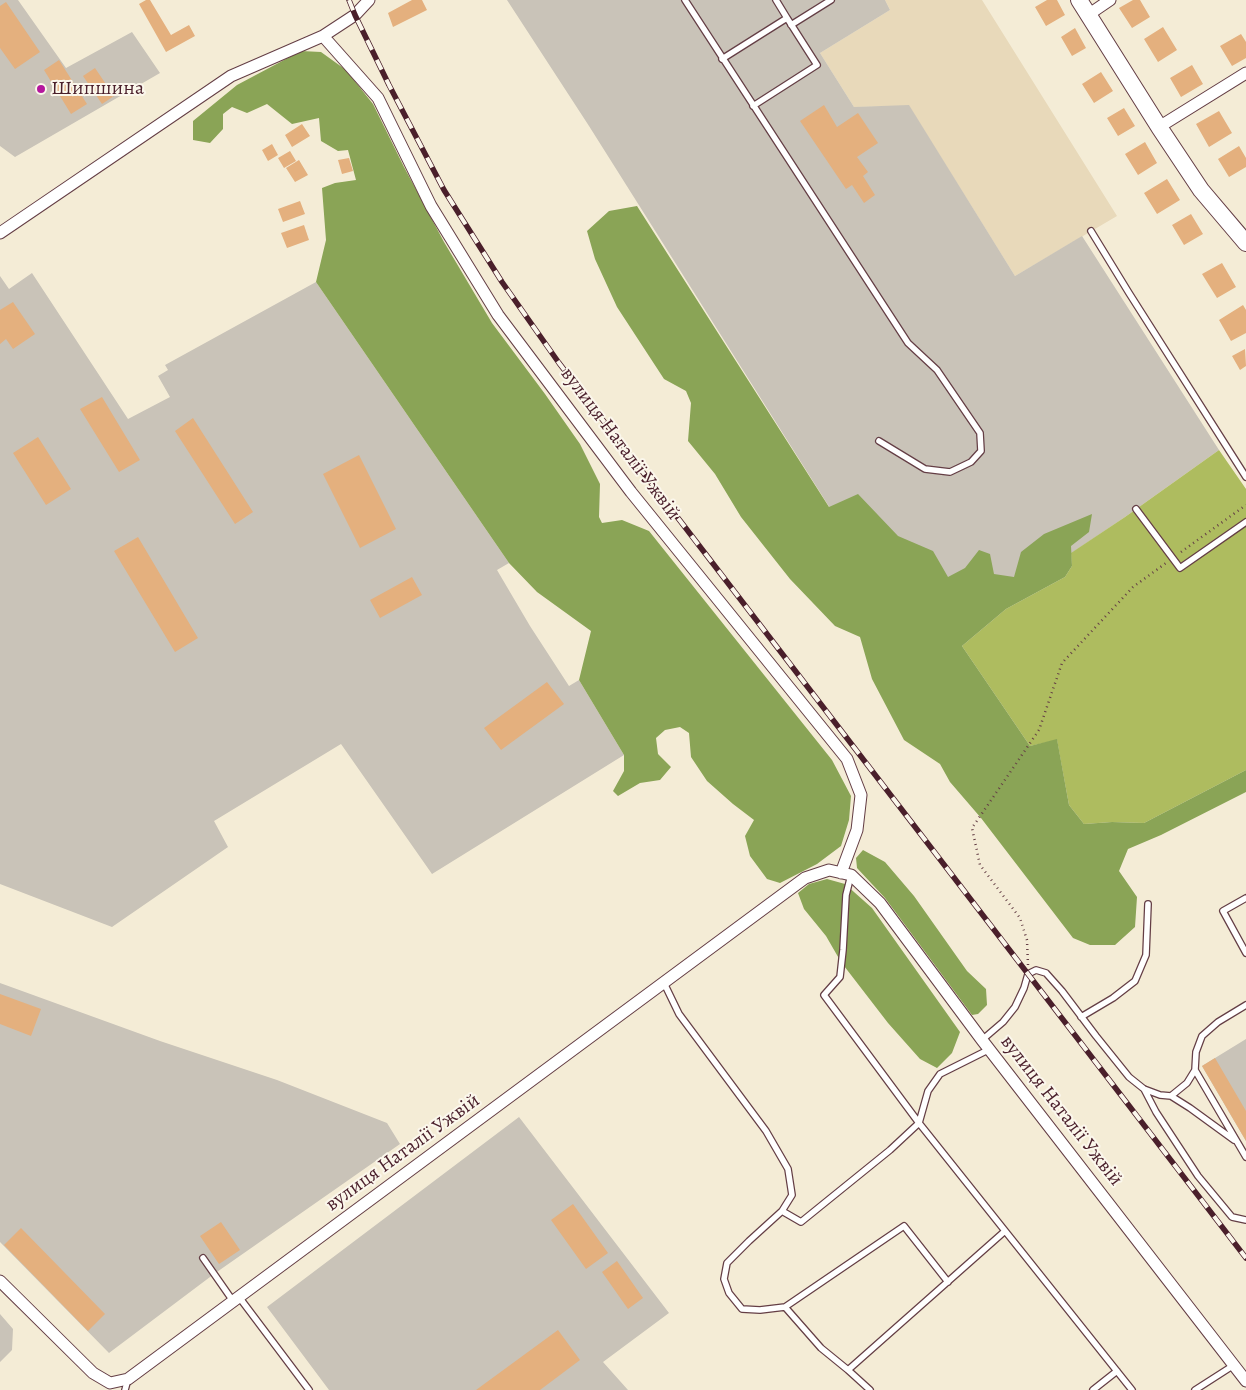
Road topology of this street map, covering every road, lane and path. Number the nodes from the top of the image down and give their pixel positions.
1 (369, 0) edge
2 (685, 0) edge
3 (776, 0) edge
4 (832, 0) edge
5 (1079, 0) edge
6 (1110, 0) edge
7 (1088, 15) junction
8 (787, 18) junction
9 (792, 25) junction
10 (323, 36) junction
11 (722, 59) junction
12 (1246, 73) edge
13 (753, 106) junction
14 (1159, 127) junction
15 (1091, 231) dead end
16 (0, 233) edge
17 (1245, 240) edge
18 (879, 441) dead end
19 (1246, 477) edge
20 (1246, 505) edge
21 (1136, 509) dead end
22 (1246, 522) edge
23 (1173, 558) junction
24 (846, 874) junction
25 (1246, 898) edge
26 (1148, 904) dead end
27 (1246, 953) edge
28 (1028, 974) junction
29 (664, 983) junction
30 (1246, 1005) edge
31 (1081, 1017) junction
32 (982, 1040) junction
33 (990, 1049) junction
34 (1195, 1070) junction
35 (1144, 1089) junction
36 (1171, 1096) junction
37 (919, 1123) junction
38 (1237, 1143) junction
39 (1246, 1157) edge
40 (782, 1211) junction
41 (1246, 1220) edge
42 (1005, 1231) junction
43 (203, 1258) dead end
44 (0, 1281) edge
45 (948, 1282) junction
46 (236, 1299) junction
47 (785, 1307) junction
48 (1234, 1365) junction
49 (848, 1370) junction
50 (1117, 1371) junction
51 (1246, 1381) edge
52 (126, 1384) edge
53 (106, 1387) edge
54 (309, 1390) edge
55 (870, 1390) edge
56 (1093, 1390) edge
57 (1132, 1390) edge
58 (1195, 1390) edge

1 - 10 street
2 - 11 lane
3 - 8 lane
4 - 9 lane
5 - 7 street
6 - 7 street
7 - 14 street
8 - 9 lane
8 - 11 lane
9 - 13 lane
10 - 16 street
10 - 24 street, вулиця Наталії Ужвій
11 - 13 lane
12 - 14 street
13 - 18 lane
14 - 17 street
15 - 19 lane
20 - 23 path
21 - 23 lane
22 - 23 lane
23 - 28 path
24 - 29 street, вулиця Наталії Ужвій
24 - 32 street, вулиця Наталії Ужвій
24 - 37 lane
25 - 27 lane
26 - 31 lane
28 - 31 lane
28 - 32 lane
29 - 40 lane
29 - 46 street, вулиця Наталії Ужвій
30 - 34 lane
31 - 35 lane
32 - 33 street, вулиця Наталії Ужвій
33 - 37 lane
33 - 48 street, вулиця Наталії Ужвій
34 - 36 lane
34 - 38 lane
35 - 36 lane
35 - 41 lane
36 - 38 lane
37 - 40 lane
37 - 42 lane
38 - 39 lane
40 - 47 lane
42 - 45 lane
42 - 50 lane
43 - 46 lane
44 - 53 street, вулиця Наталії Ужвій
45 - 47 lane
45 - 49 lane
46 - 52 street, вулиця Наталії Ужвій
46 - 54 lane
47 - 49 lane
48 - 51 street, вулиця Наталії Ужвій
48 - 58 lane
49 - 55 lane
50 - 56 lane
50 - 57 lane
52 - 53 street, вулиця Наталії Ужвій

